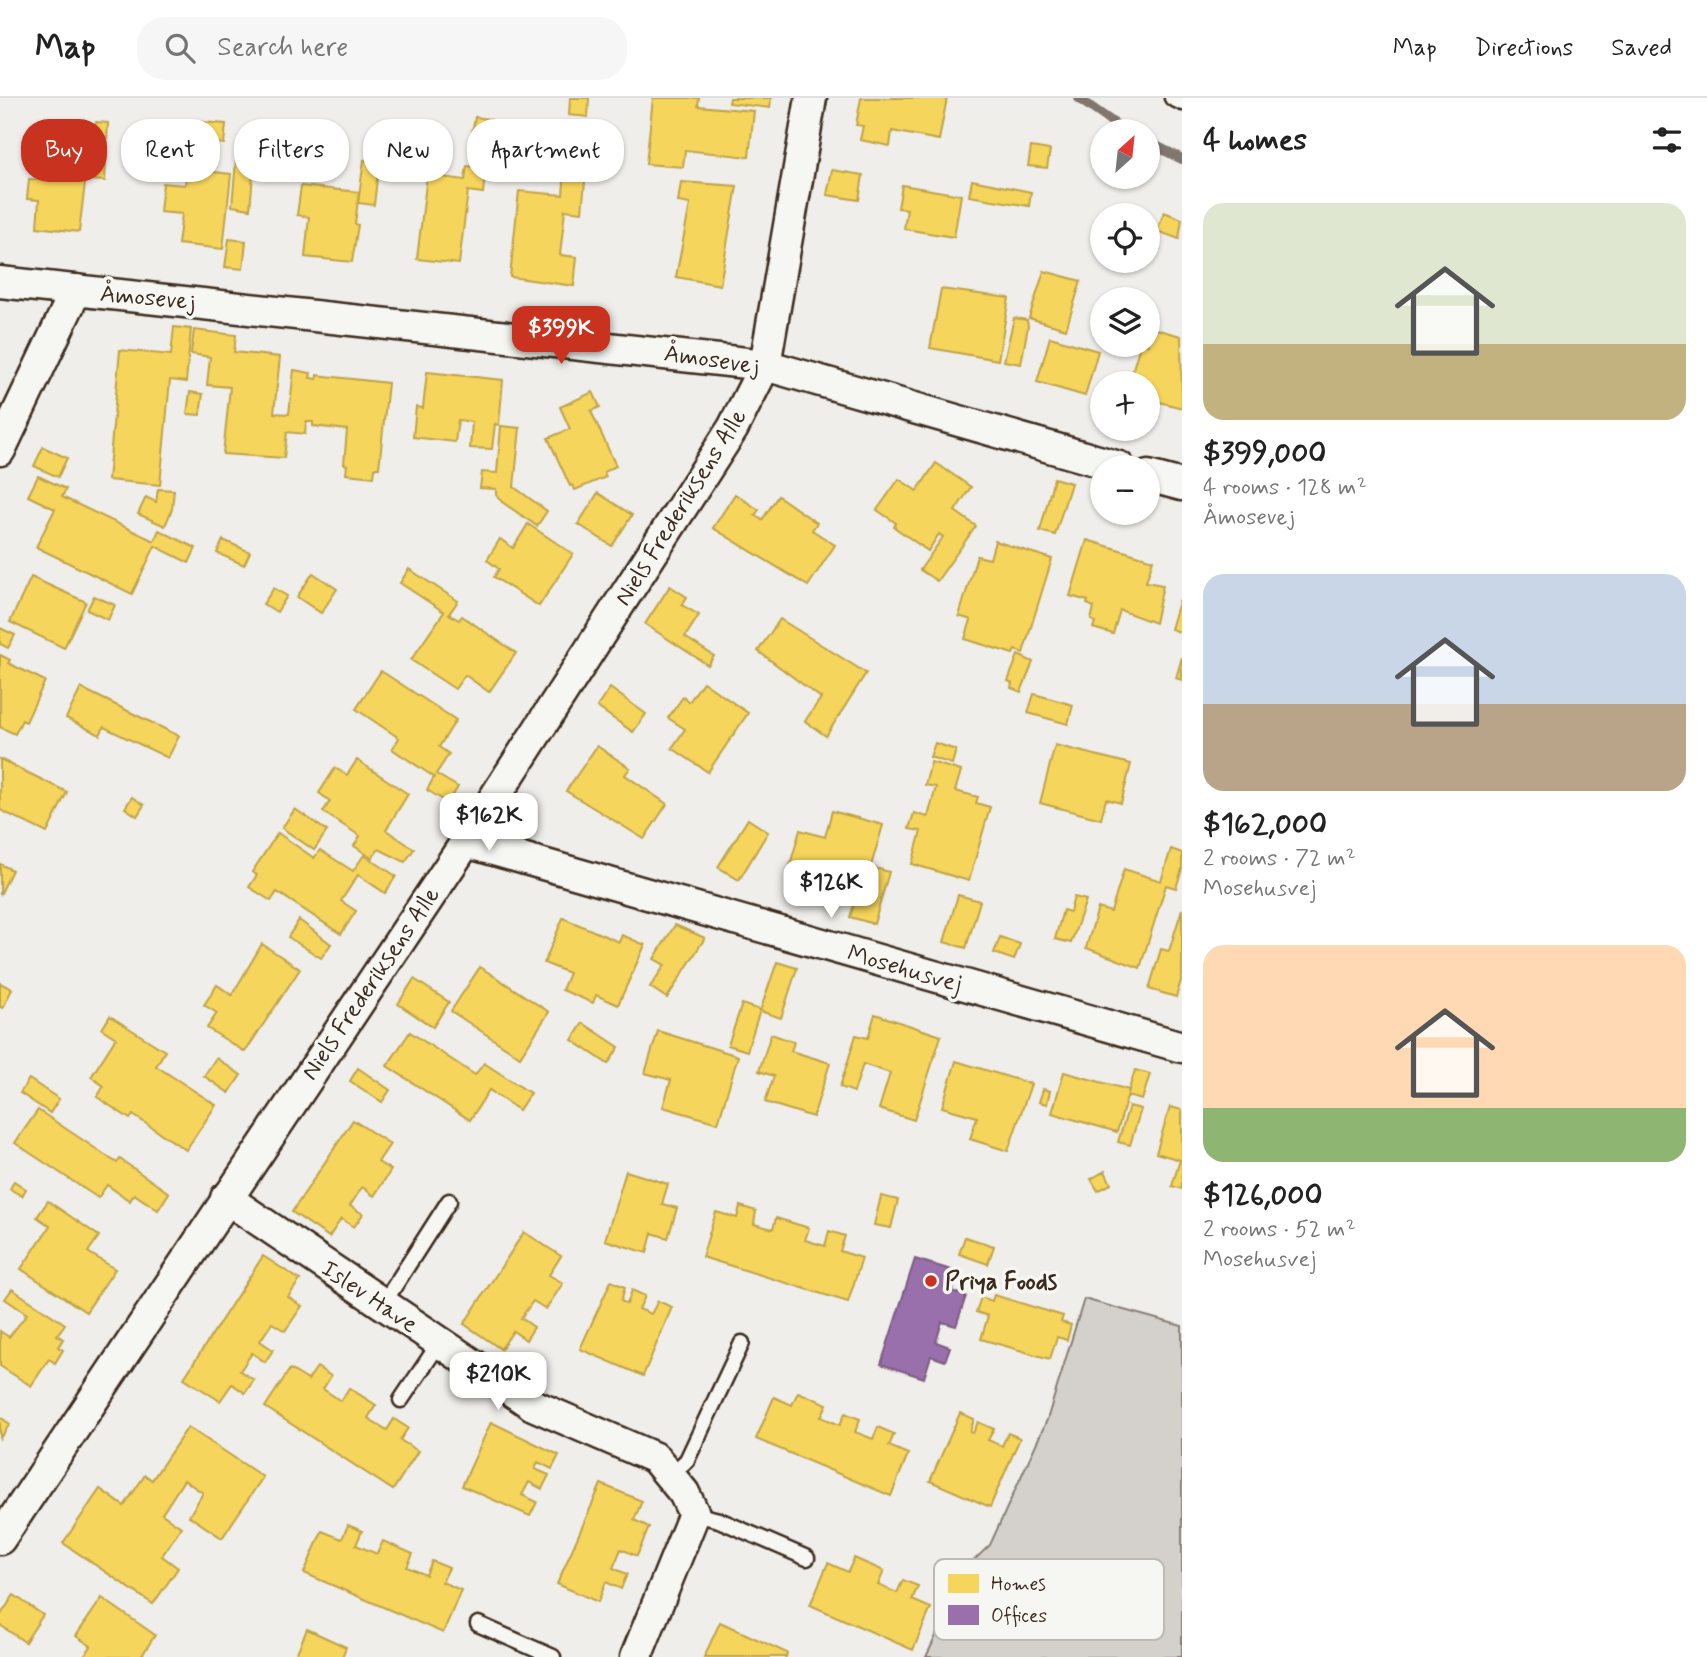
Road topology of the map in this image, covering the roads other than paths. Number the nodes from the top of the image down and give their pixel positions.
1 (811, 98) edge
2 (1172, 98) edge
3 (1182, 103) edge
4 (0, 282) edge
5 (76, 290) junction
6 (765, 365) junction
7 (0, 450) edge
8 (1090, 459) edge
9 (1160, 479) edge
10 (1182, 485) edge
11 (466, 842) junction
12 (1182, 1047) edge
13 (226, 1198) junction
14 (449, 1201) dead end
15 (383, 1304) junction
16 (440, 1342) junction
17 (742, 1343) dead end
18 (401, 1400) dead end
19 (670, 1476) junction
20 (694, 1514) junction
21 (0, 1539) edge
22 (807, 1558) dead end
23 (478, 1624) dead end
24 (553, 1657) edge
25 (636, 1657) edge

1 - 6 street, Niels Frederiksens Alle
2 - 3 lane
4 - 5 street, Åmosevej
5 - 6 street, Åmosevej
5 - 7 street
6 - 8 street, Åmosevej
6 - 11 street, Niels Frederiksens Alle
9 - 10 street
11 - 12 street, Mosehusvej
11 - 13 street, Niels Frederiksens Alle
13 - 15 street, Islev Have
13 - 21 street, Niels Frederiksens Alle
14 - 15 lane
15 - 16 street, Islev Have
16 - 18 lane
16 - 19 street, Islev Have
17 - 19 lane
19 - 20 street, Islev Have
20 - 22 lane
20 - 25 street
23 - 24 lane

